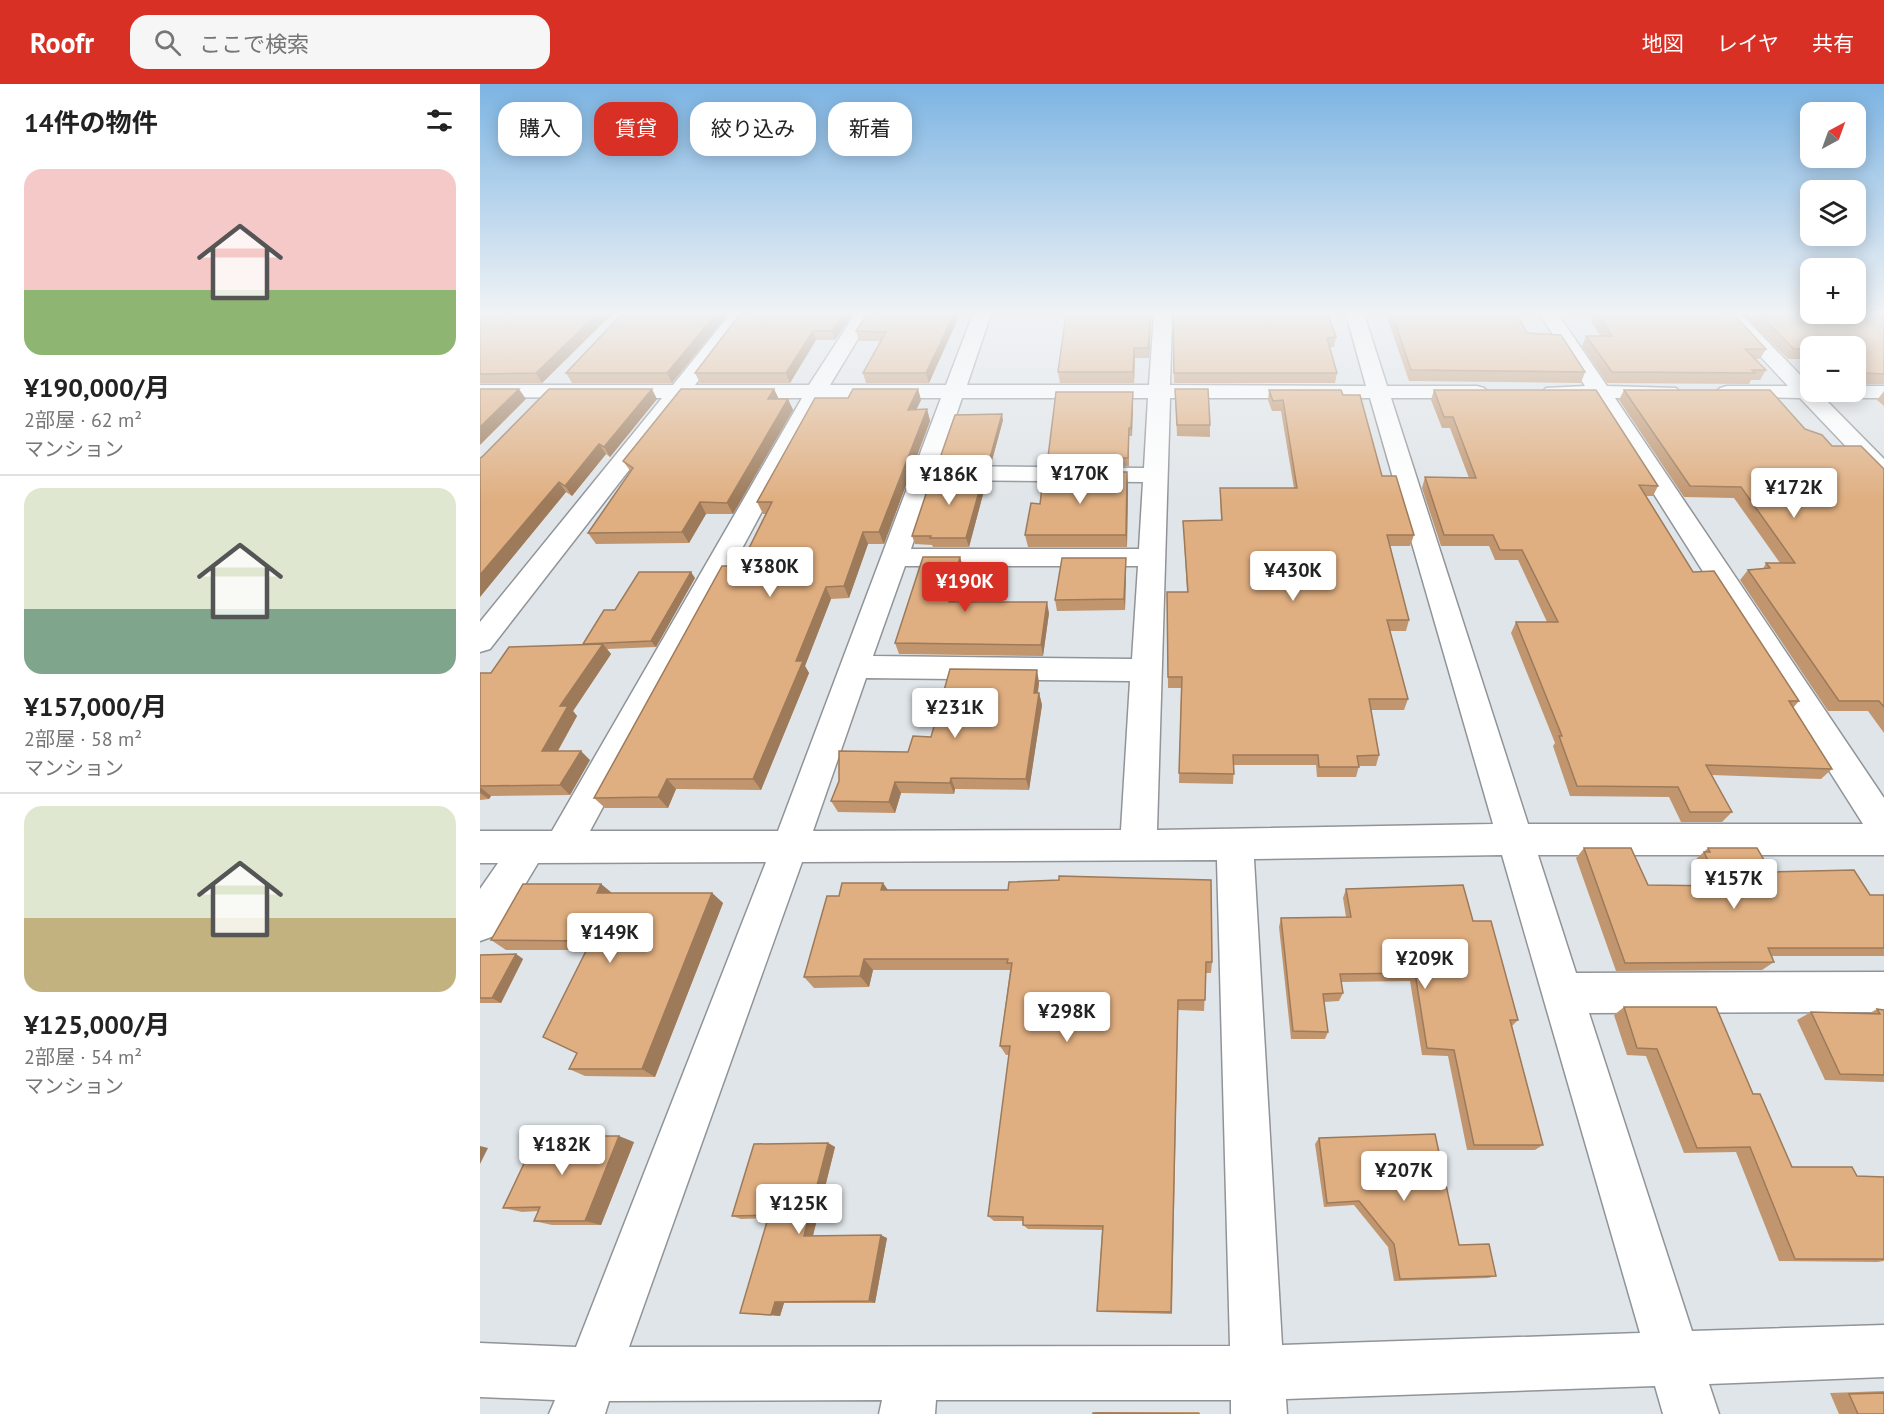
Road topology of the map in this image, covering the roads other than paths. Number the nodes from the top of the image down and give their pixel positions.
1 (564, 376) edge
2 (691, 376) edge
3 (825, 376) edge
4 (960, 376) edge
5 (1160, 376) edge
6 (1373, 376) edge
7 (1589, 376) edge
8 (679, 391) junction
9 (816, 391) junction
10 (1159, 391) junction
11 (1599, 391) junction
12 (480, 392) edge
13 (548, 392) junction
14 (954, 392) junction
15 (1378, 392) junction
16 (1494, 392) edge
17 (1529, 392) edge
18 (1800, 392) edge
19 (1866, 392) edge
20 (1884, 392) edge
21 (1815, 402) edge
22 (525, 415) edge
23 (924, 473) junction
24 (1884, 473) edge
25 (1155, 474) junction
26 (894, 557) junction
27 (1152, 558) junction
28 (480, 642) edge
29 (854, 667) junction
30 (1146, 670) junction
31 (1884, 827) edge
32 (1516, 839) junction
33 (1884, 840) edge
34 (1235, 845) junction
35 (790, 846) junction
36 (1138, 846) junction
37 (480, 847) edge
38 (545, 848) junction
39 (480, 923) edge
40 (1884, 992) edge
41 (1563, 993) junction
42 (1884, 1351) edge
43 (1674, 1359) junction
44 (480, 1370) edge
45 (585, 1394) edge
46 (910, 1394) edge
47 (1258, 1394) edge
48 (1691, 1414) edge

1 - 13 street
2 - 8 street
3 - 9 street
4 - 14 street
5 - 10 street
6 - 15 street
7 - 11 street
8 - 9 street
8 - 13 street
8 - 28 street
9 - 14 street
9 - 38 street
10 - 14 street
10 - 15 street
10 - 25 street
11 - 17 street
11 - 18 street
11 - 31 street
12 - 13 street
13 - 22 street
14 - 23 street
15 - 16 street
15 - 32 street
19 - 20 street
21 - 24 street
23 - 25 street
23 - 26 street
25 - 27 street
26 - 27 street
26 - 29 street
27 - 30 street
29 - 30 street
29 - 35 street
30 - 36 street
32 - 33 street
32 - 34 street
32 - 41 street
34 - 36 street
34 - 47 street
35 - 36 street
35 - 38 street
35 - 45 street
37 - 38 street
38 - 39 street
40 - 41 street
41 - 43 street
42 - 43 street
43 - 47 street
43 - 48 street
44 - 45 street
45 - 46 street
46 - 47 street

